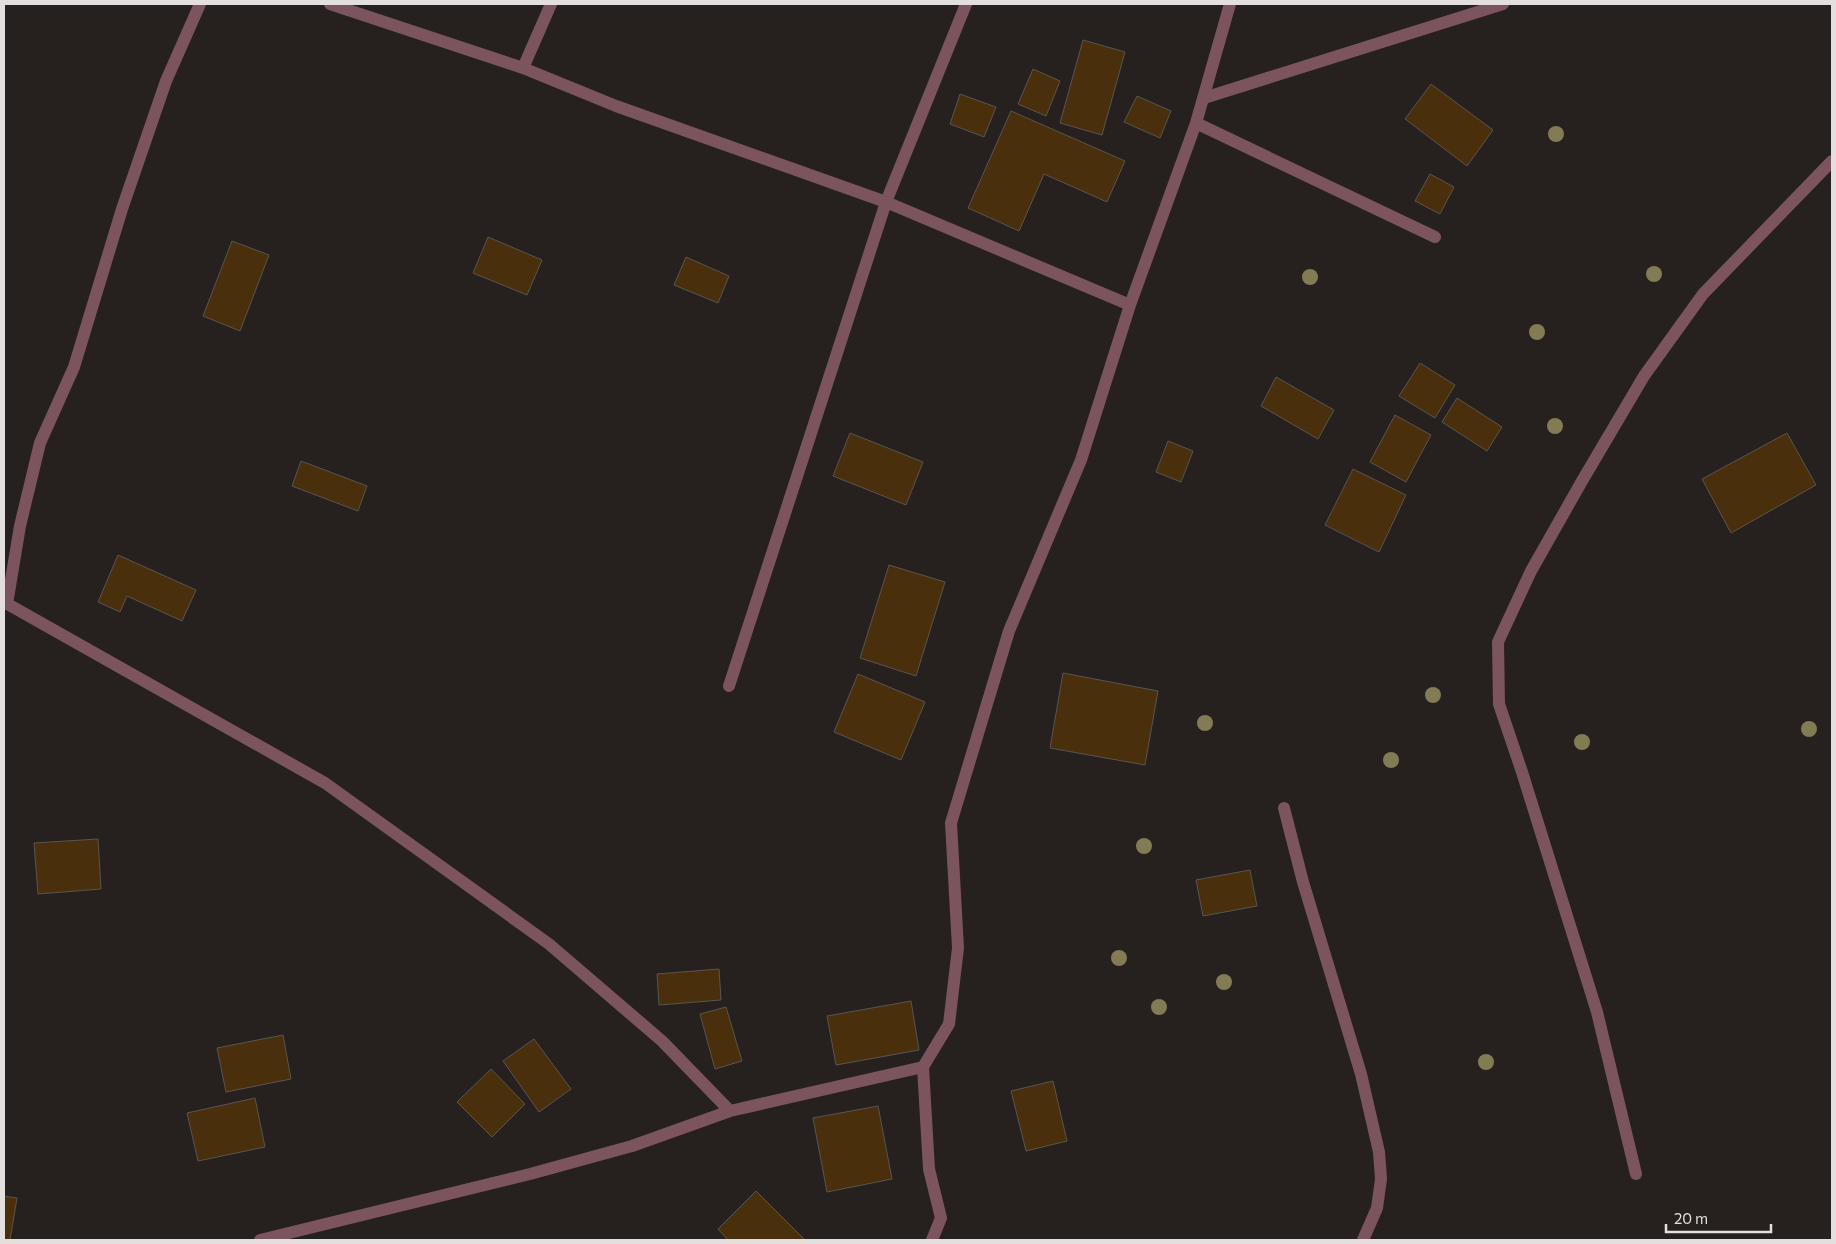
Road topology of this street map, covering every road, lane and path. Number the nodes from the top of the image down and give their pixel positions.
1 (200, 4) edge
2 (330, 4) edge
3 (551, 4) edge
4 (966, 4) edge
5 (1230, 4) edge
6 (1503, 4) edge
7 (523, 68) junction
8 (1204, 98) junction
9 (1196, 123) junction
10 (1832, 161) edge
11 (886, 202) junction
12 (1435, 237) dead end
13 (1130, 305) junction
14 (6, 603) edge
15 (729, 686) dead end
16 (1284, 808) dead end
17 (923, 1067) junction
18 (730, 1111) junction
19 (1636, 1174) dead end
20 (260, 1240) edge
21 (932, 1240) edge
22 (1363, 1240) edge

1 - 14 street
2 - 7 street
3 - 7 street
4 - 11 street
5 - 8 street
6 - 8 street
7 - 11 street
8 - 9 street
9 - 12 street
9 - 13 street
10 - 19 street
11 - 13 street
11 - 15 street
13 - 17 street
14 - 18 street
16 - 22 street
17 - 18 street
17 - 21 street
18 - 20 street

